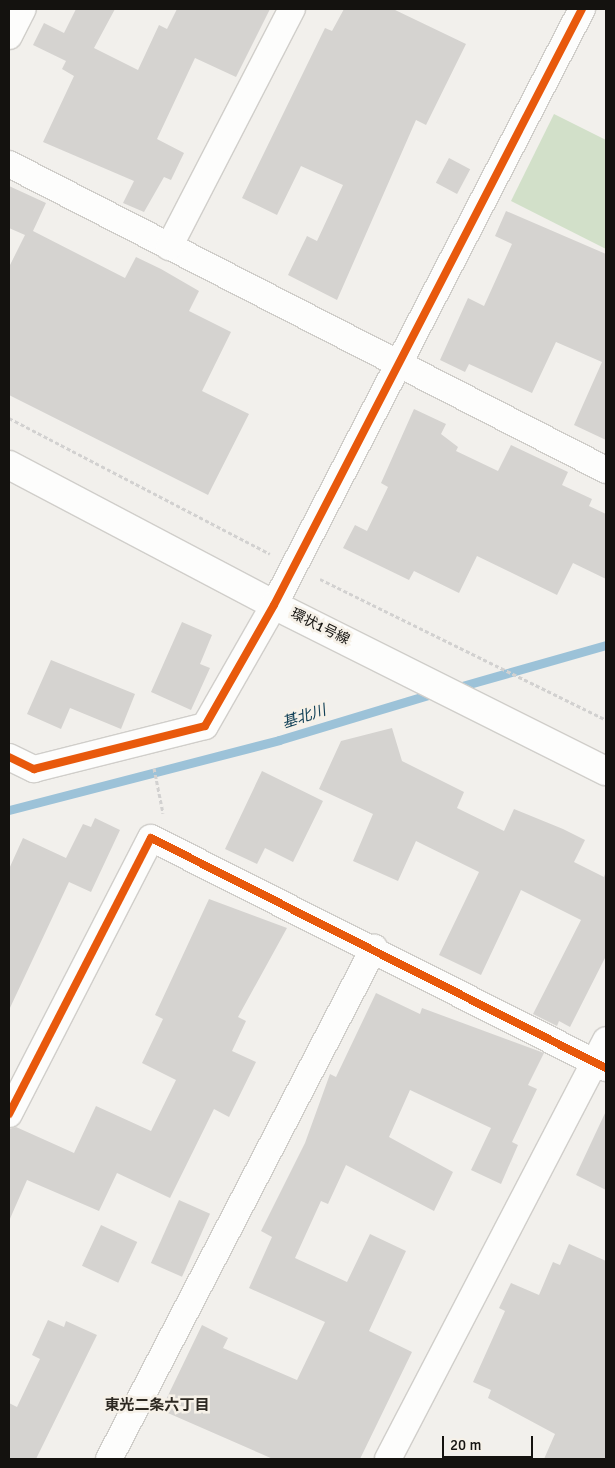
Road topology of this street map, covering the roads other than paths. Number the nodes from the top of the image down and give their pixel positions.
1 (23, 9) edge
2 (292, 9) edge
3 (582, 9) edge
4 (9, 36) edge
5 (9, 164) edge
6 (169, 247) junction
7 (398, 364) junction
8 (9, 465) edge
9 (606, 470) edge
10 (274, 605) junction
11 (9, 757) edge
12 (606, 771) edge
13 (374, 948) junction
14 (603, 1057) edge
15 (9, 1114) edge
16 (109, 1459) edge
17 (388, 1459) edge

1 - 4 street
2 - 6 street
3 - 7 street
5 - 6 street
6 - 7 street
7 - 9 street
7 - 10 street
8 - 10 main road, 環状1号線
10 - 11 street
10 - 12 main road, 環状1号線
13 - 14 street
13 - 15 street
13 - 16 street
14 - 17 street

